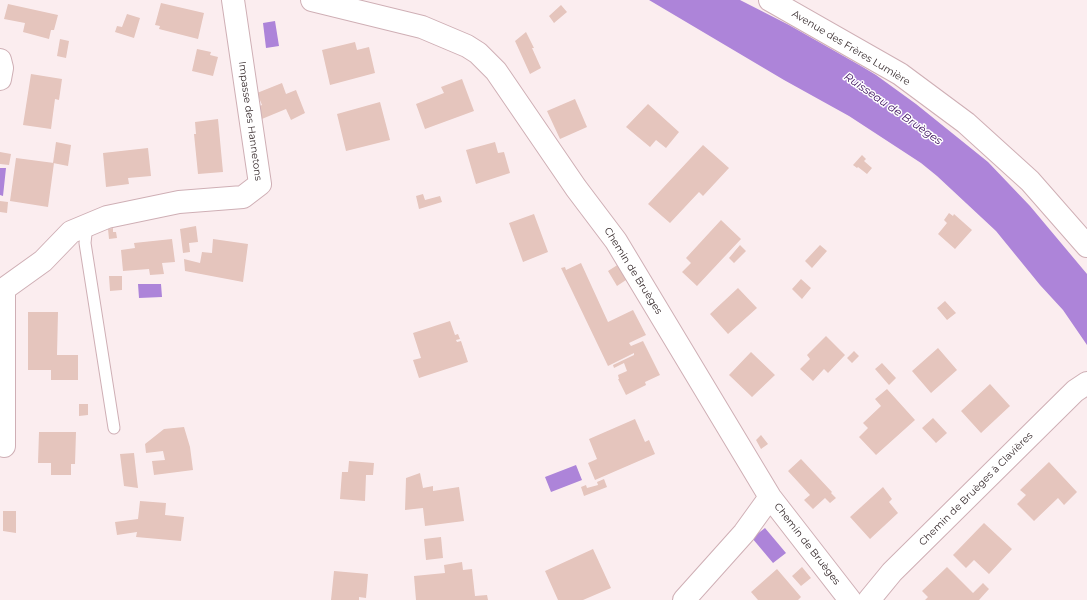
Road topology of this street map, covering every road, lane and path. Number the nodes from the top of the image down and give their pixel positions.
1 (233, 0) edge
2 (312, 0) edge
3 (770, 0) edge
4 (0, 60) edge
5 (0, 80) edge
6 (87, 225) junction
7 (1087, 246) edge
8 (1087, 383) edge
9 (114, 428) dead end
10 (4, 446) dead end
11 (770, 497) junction
12 (684, 600) edge
13 (850, 600) edge
14 (868, 600) edge

1 - 6 street, Impasse des Hannetons
2 - 11 street, Chemin de Bruèges
3 - 7 street, Avenue des Frères Lumière
4 - 5 street
6 - 9 lane
6 - 10 street, Impasse des Hannetons
8 - 14 street, Chemin de Bruèges à Clavières
11 - 12 street
11 - 13 street, Chemin de Bruèges

